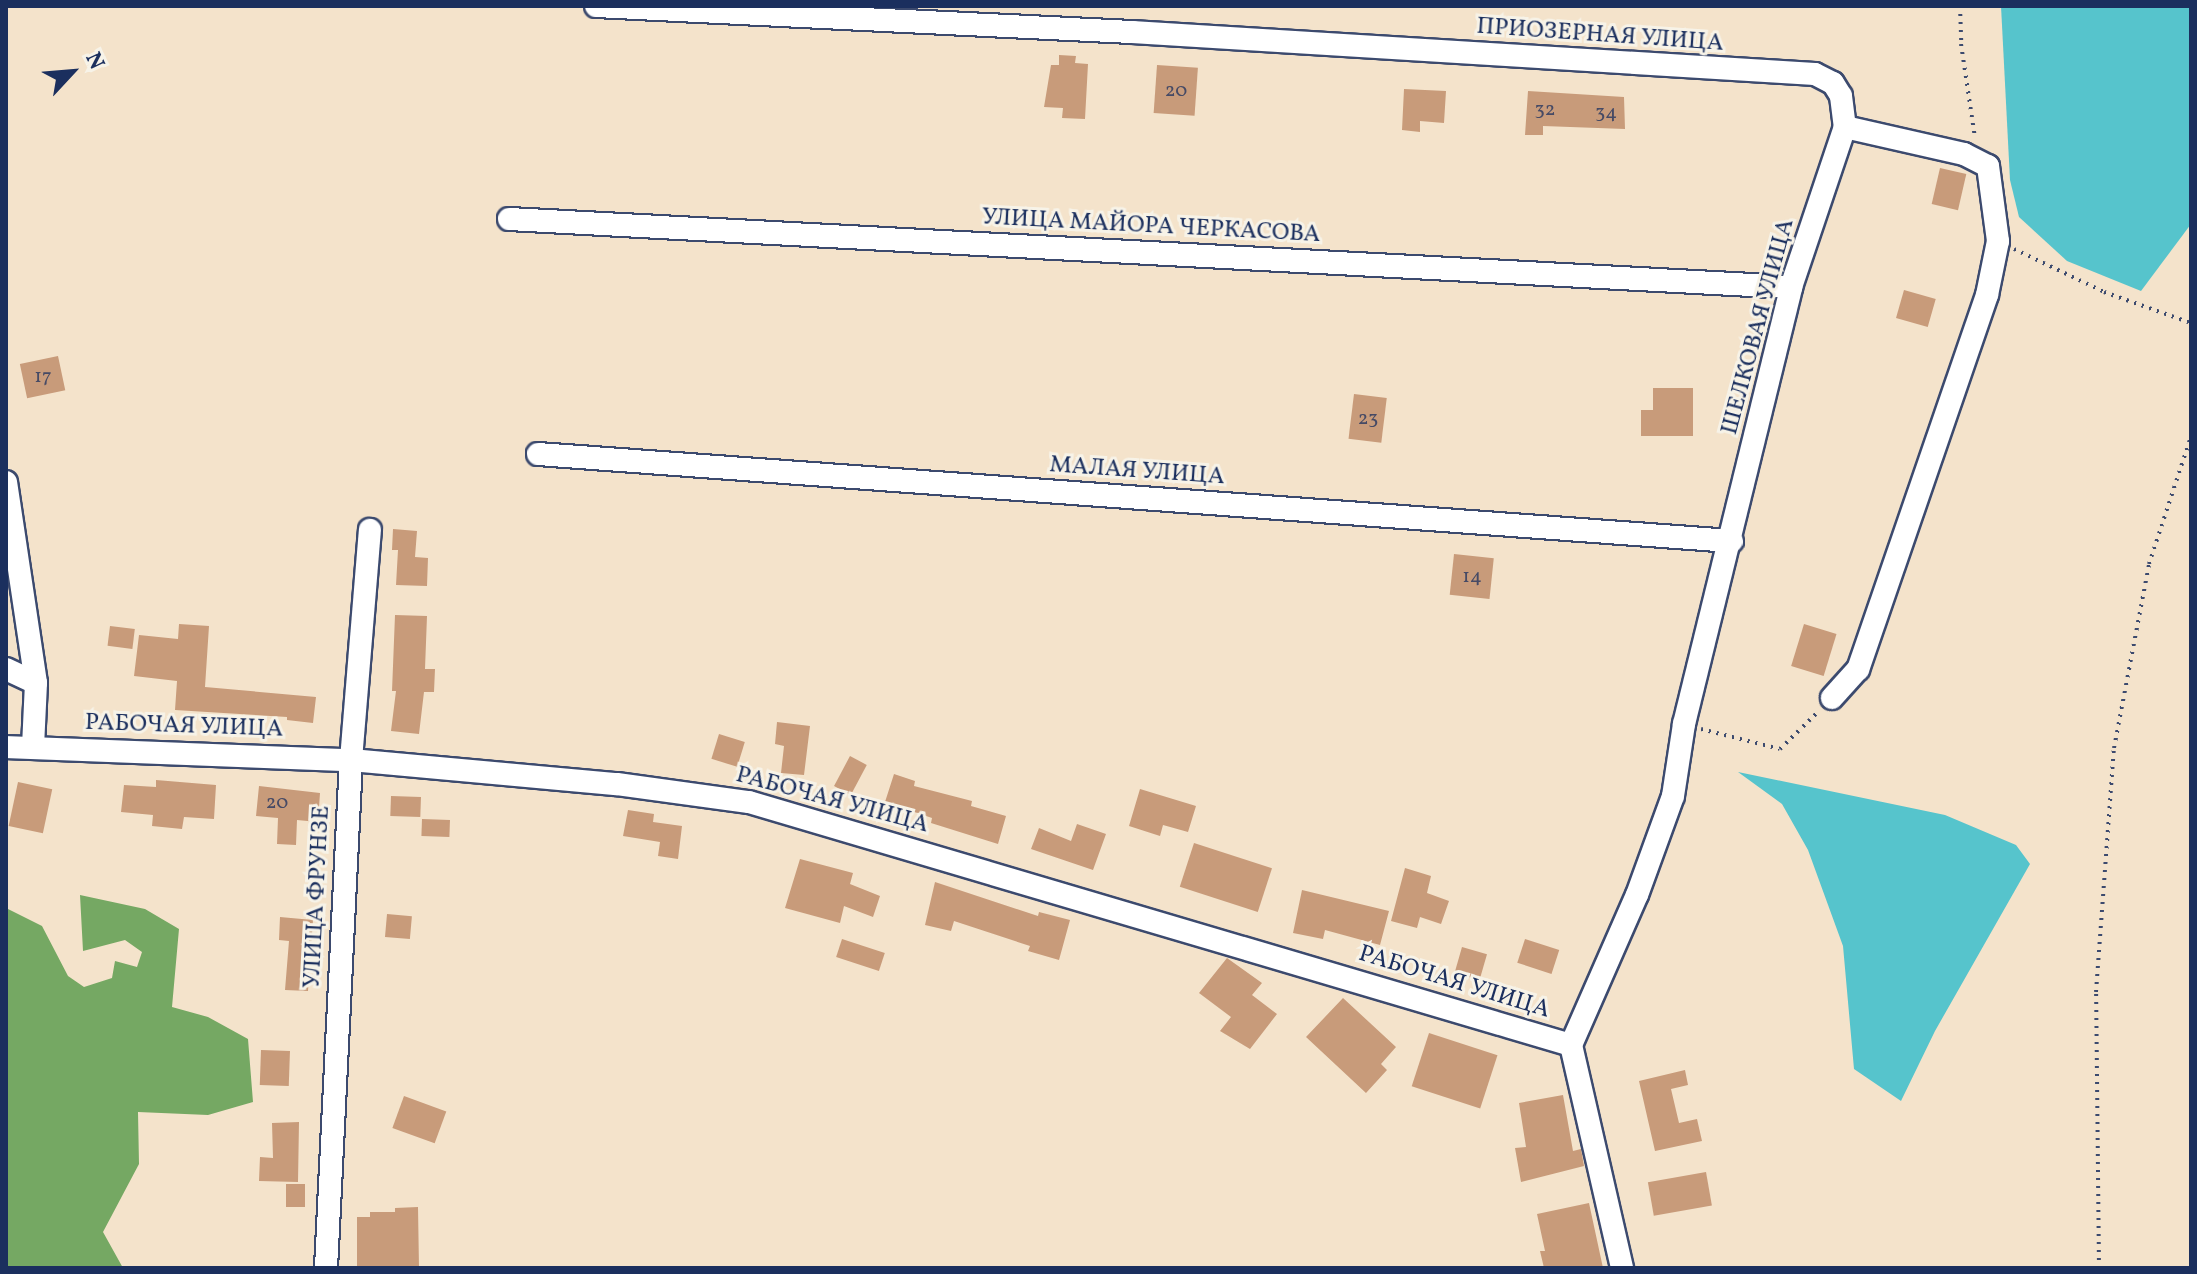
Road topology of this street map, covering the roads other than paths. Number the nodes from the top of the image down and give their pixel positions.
1 (596, 6) edge
2 (1845, 127) junction
3 (509, 219) dead end
4 (1791, 287) junction
5 (538, 454) dead end
6 (6, 482) edge
7 (370, 530) dead end
8 (1732, 541) junction
9 (6, 669) edge
10 (36, 683) junction
11 (1832, 698) road end
12 (6, 747) edge
13 (33, 747) junction
14 (351, 760) junction
15 (1571, 1045) junction
16 (326, 1268) edge
17 (1622, 1268) edge

1 - 2 street, ПРИОЗЕРНАЯ УЛИЦА
2 - 4 street, ШЕЛКОВАЯ УЛИЦА
2 - 11 street
3 - 4 street, УЛИЦА МАЙОРА ЧЕРКАСОВА
4 - 8 street, ШЕЛКОВАЯ УЛИЦА
5 - 8 street, МАЛАЯ УЛИЦА
6 - 10 street
7 - 14 street, УЛИЦА ФРУНЗЕ
8 - 15 street, ШЕЛКОВАЯ УЛИЦА
9 - 10 street
10 - 13 street
12 - 13 street, РАБОЧАЯ УЛИЦА
13 - 14 street, РАБОЧАЯ УЛИЦА
14 - 15 street, РАБОЧАЯ УЛИЦА
14 - 16 street, УЛИЦА ФРУНЗЕ
15 - 17 street

